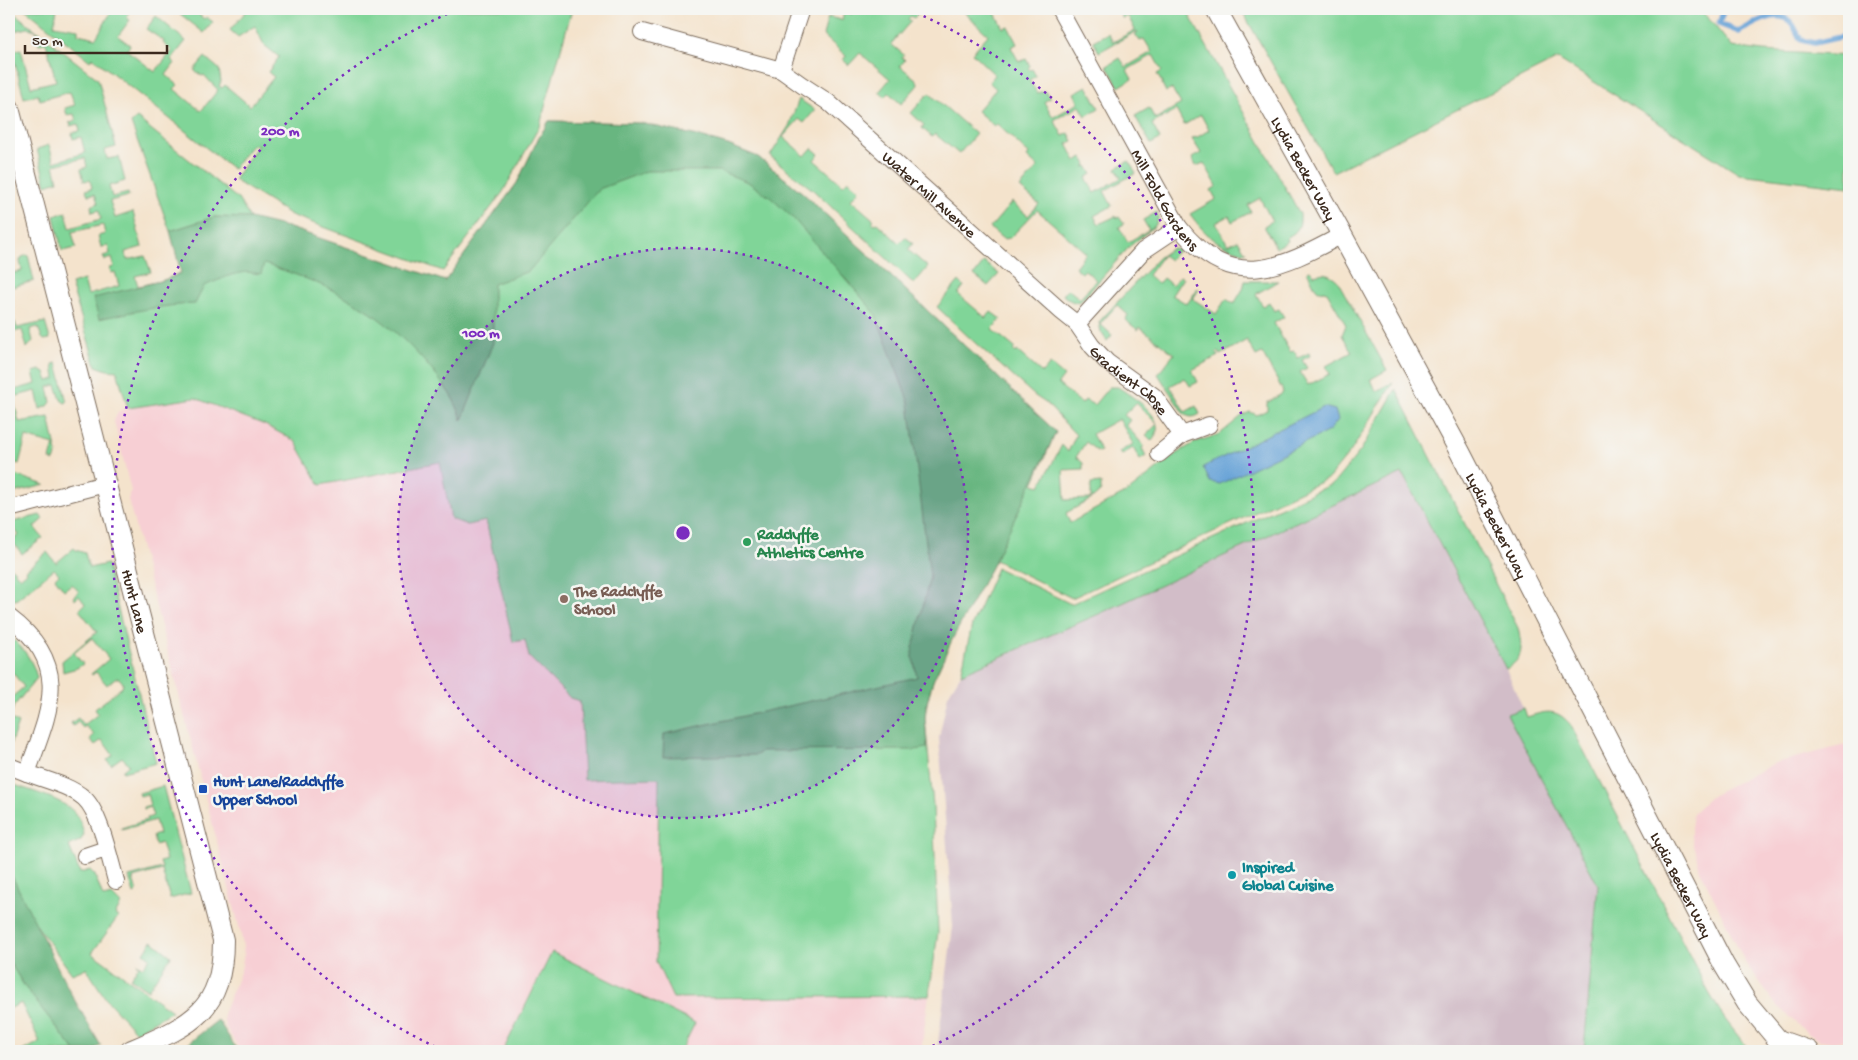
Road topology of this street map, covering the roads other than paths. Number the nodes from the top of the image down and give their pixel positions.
1 (801, 9) edge
2 (1059, 9) edge
3 (1216, 9) edge
4 (642, 32) dead end
5 (781, 70) junction
6 (10, 120) edge
7 (1179, 227) junction
8 (1342, 234) junction
9 (1077, 324) junction
10 (1209, 425) dead end
11 (1182, 435) junction
12 (1159, 454) dead end
13 (105, 484) junction
14 (9, 509) edge
15 (9, 617) edge
16 (9, 766) edge
17 (27, 773) junction
18 (106, 849) junction
19 (85, 856) dead end
20 (116, 881) dead end
21 (1779, 1046) edge
22 (130, 1051) edge
23 (1810, 1051) edge

1 - 5 street
2 - 7 street, Mill Fold Gardens
3 - 8 street, Lydia Becker Way
4 - 5 street, Water Mill Avenue
5 - 9 street, Water Mill Avenue
6 - 13 street, Hunt Lane
7 - 8 street, Mill Fold Gardens
7 - 9 street
8 - 21 street, Lydia Becker Way
9 - 11 street, Gradient Close
10 - 11 street
11 - 12 street
13 - 14 street
13 - 22 street, Hunt Lane
15 - 17 street
16 - 17 street
17 - 18 street
18 - 19 street
18 - 20 street
21 - 23 street, Lydia Becker Way

